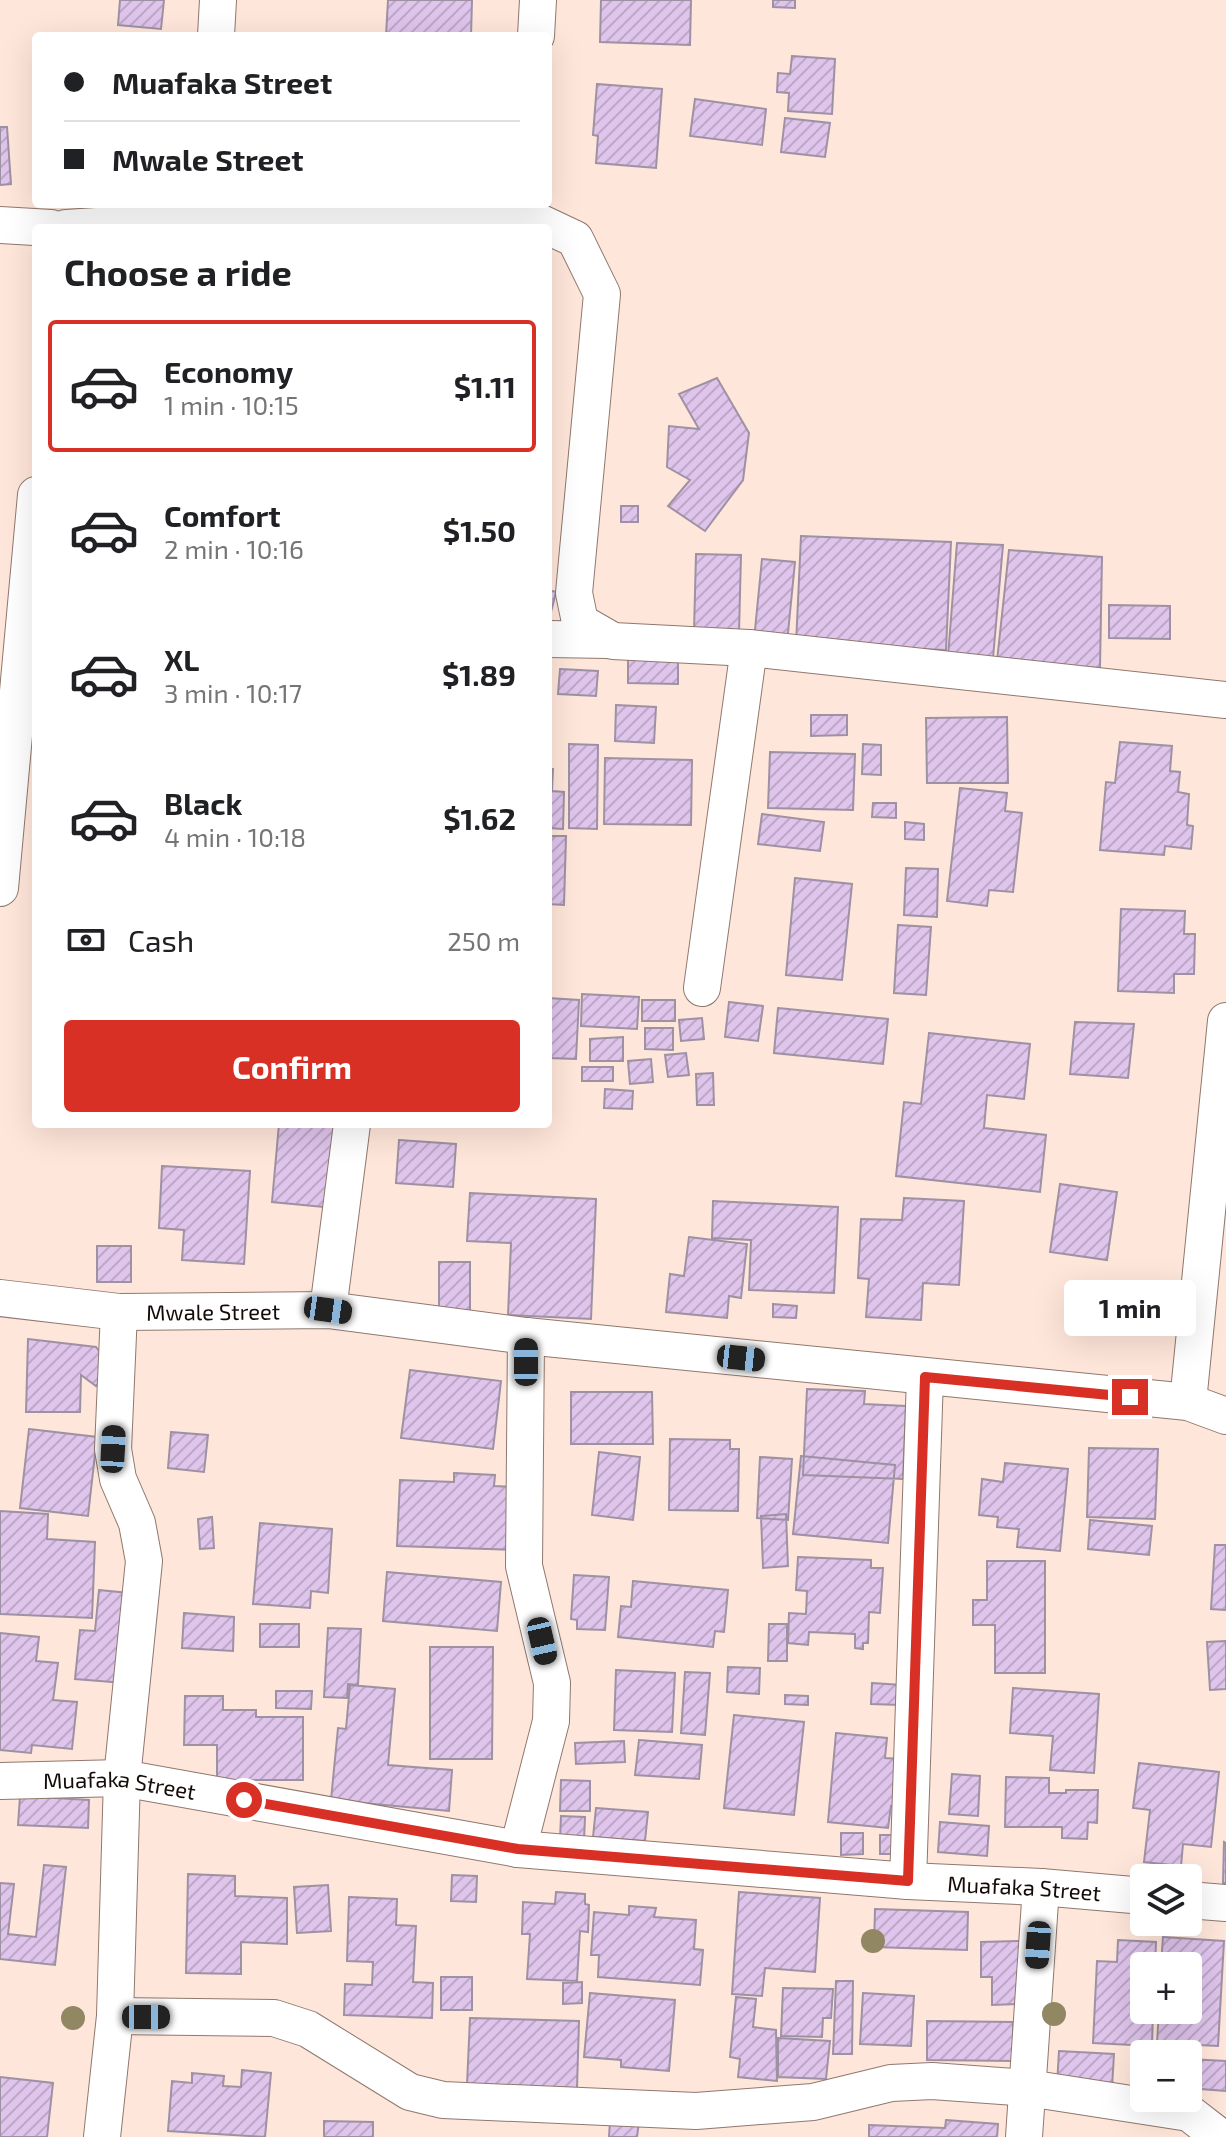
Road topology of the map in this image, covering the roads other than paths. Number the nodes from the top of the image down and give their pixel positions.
1 (218, 0) edge
2 (538, 0) edge
3 (216, 32) edge
4 (536, 32) edge
5 (523, 209) edge
6 (206, 212) edge
7 (101, 224) edge
8 (549, 224) edge
9 (0, 225) edge
10 (552, 226) edge
11 (32, 227) edge
12 (32, 539) edge
13 (552, 639) edge
14 (613, 641) junction
15 (749, 648) junction
16 (1226, 700) edge
17 (0, 888) edge
18 (702, 988) dead end
19 (1226, 1021) edge
20 (351, 1128) edge
21 (3, 1301) edge
22 (328, 1310) junction
23 (119, 1312) junction
24 (526, 1336) junction
25 (925, 1377) junction
26 (1188, 1402) junction
27 (1226, 1416) edge
28 (122, 1778) junction
29 (0, 1781) edge
30 (518, 1849) junction
31 (908, 1881) junction
32 (1041, 1887) junction
33 (1130, 1895) edge
34 (1202, 1901) edge
35 (1226, 1903) edge
36 (115, 2016) junction
37 (1028, 2088) junction
38 (102, 2137) edge
39 (1024, 2137) edge
40 (1220, 2137) edge

1 - 3 street
2 - 4 street
5 - 6 street
5 - 8 street
6 - 7 street
9 - 11 street
10 - 14 street
12 - 17 street
13 - 14 street
14 - 15 street
15 - 16 street
15 - 18 street
19 - 26 street
20 - 22 street
21 - 23 street, Mwale Street
22 - 23 street, Mwale Street
22 - 24 street, Mwale Street
23 - 28 street
24 - 25 street, Mwale Street
24 - 30 street
25 - 26 street, Mwale Street
25 - 31 street
26 - 27 street, Mwale Street
28 - 29 street, Muafaka Street
28 - 30 street, Muafaka Street
28 - 36 street
30 - 31 street, Muafaka Street
31 - 32 street, Muafaka Street
32 - 33 street, Muafaka Street
32 - 37 street
34 - 35 street
36 - 37 street
36 - 38 street
37 - 39 street
37 - 40 street

